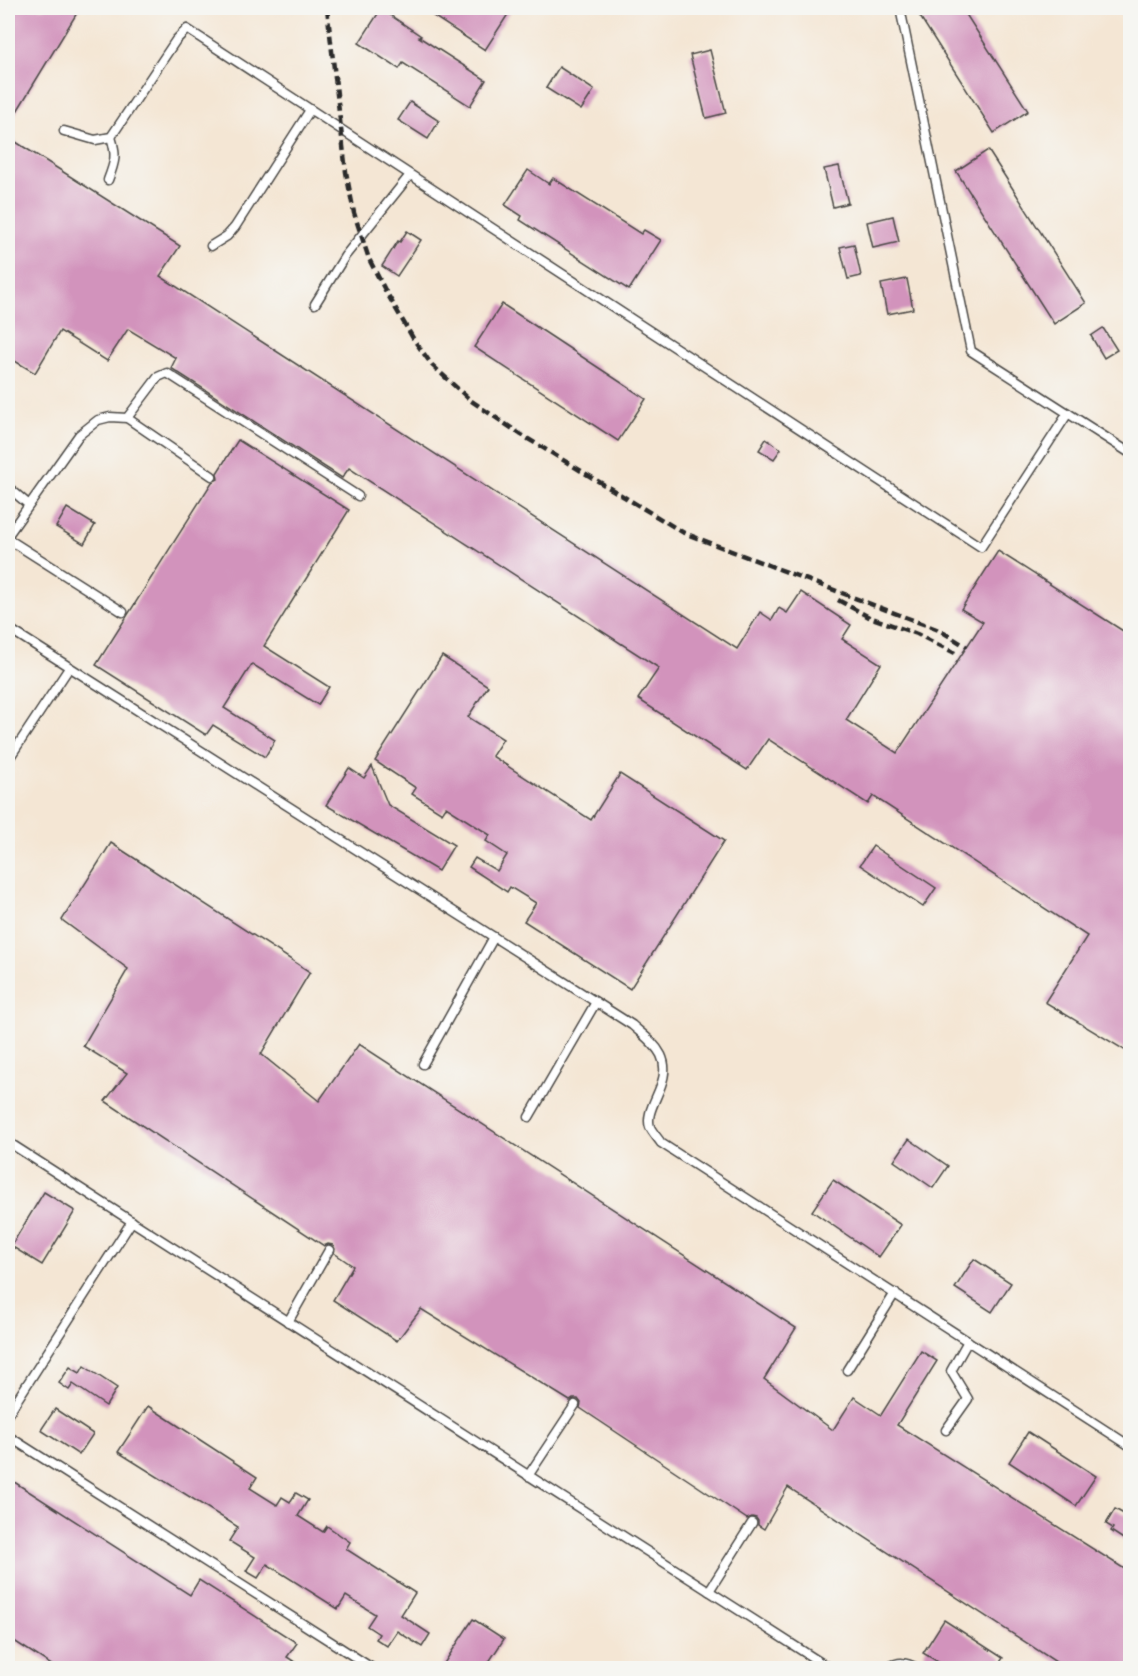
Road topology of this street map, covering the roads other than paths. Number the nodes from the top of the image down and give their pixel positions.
1 (900, 8) edge
2 (310, 110) junction
3 (64, 131) dead end
4 (111, 137) junction
5 (410, 175) junction
6 (108, 180) dead end
7 (211, 246) dead end
8 (315, 304) dead end
9 (1068, 413) junction
10 (127, 418) junction
11 (1131, 453) edge
12 (212, 476) dead end
13 (8, 487) edge
14 (358, 496) dead end
15 (29, 505) junction
16 (8, 537) edge
17 (123, 612) dead end
18 (8, 628) edge
19 (69, 668) junction
20 (8, 760) edge
21 (494, 937) junction
22 (596, 1002) junction
23 (423, 1064) dead end
24 (529, 1117) dead end
25 (8, 1142) edge
26 (132, 1221) junction
27 (329, 1250) dead end
28 (894, 1293) junction
29 (288, 1322) junction
30 (968, 1341) junction
31 (848, 1370) dead end
32 (575, 1405) dead end
33 (8, 1414) edge
34 (946, 1430) dead end
35 (8, 1436) edge
36 (1131, 1446) edge
37 (528, 1476) junction
38 (752, 1522) dead end
39 (709, 1591) junction
40 (372, 1668) edge
41 (829, 1668) edge
42 (887, 1668) edge
43 (917, 1668) edge

1 - 9 lane
2 - 4 lane
2 - 5 lane
2 - 7 lane
3 - 4 lane
4 - 6 lane
5 - 8 lane
5 - 9 lane
9 - 11 lane
10 - 12 lane
10 - 14 lane
10 - 15 lane
13 - 15 lane
15 - 16 lane
16 - 17 lane
18 - 19 lane
19 - 20 lane
19 - 21 lane
21 - 22 lane
21 - 23 lane
22 - 24 lane
22 - 28 lane
25 - 26 lane
26 - 29 lane
26 - 33 lane
27 - 29 lane
28 - 30 lane
28 - 31 lane
29 - 37 lane
30 - 34 lane
30 - 36 lane
32 - 37 lane
35 - 40 lane
37 - 39 lane
38 - 39 lane
39 - 41 lane
42 - 43 lane

